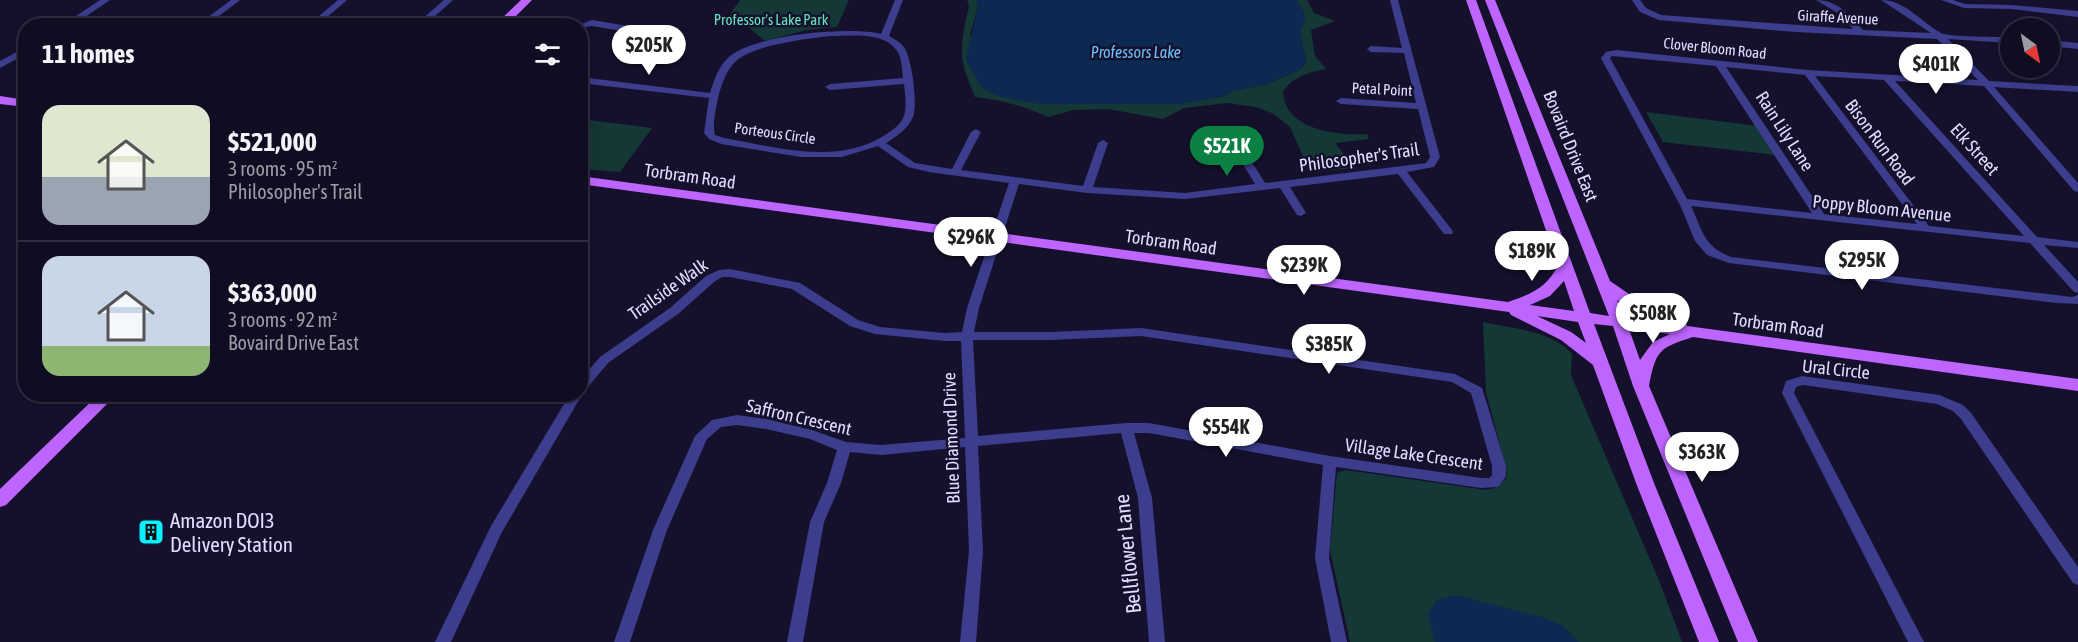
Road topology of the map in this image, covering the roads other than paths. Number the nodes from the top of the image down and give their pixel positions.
1 (106, 0) edge
2 (236, 0) edge
3 (343, 0) edge
4 (450, 0) edge
5 (528, 0) edge
6 (899, 0) edge
7 (1394, 0) edge
8 (1471, 0) edge
9 (1490, 0) edge
10 (1636, 0) edge
11 (1820, 0) edge
12 (1885, 0) edge
13 (1945, 0) edge
14 (2078, 14) edge
15 (78, 18) edge
16 (211, 18) edge
17 (321, 18) edge
18 (428, 18) edge
19 (508, 18) edge
20 (588, 24) edge
21 (646, 32) dead end
22 (1860, 32) junction
23 (1938, 35) junction
24 (885, 37) junction
25 (2000, 39) edge
26 (2060, 44) edge
27 (2078, 46) edge
28 (1371, 49) dead end
29 (1408, 51) junction
30 (18, 55) edge
31 (1719, 64) junction
32 (0, 65) edge
33 (1808, 73) junction
34 (1888, 79) junction
35 (588, 81) edge
36 (906, 81) junction
37 (1986, 84) junction
38 (830, 87) dead end
39 (2078, 89) edge
40 (713, 96) junction
41 (0, 100) edge
42 (1341, 101) dead end
43 (18, 103) edge
44 (1422, 106) junction
45 (976, 132) dead end
46 (1230, 135) dead end
47 (879, 142) junction
48 (1103, 143) dead end
49 (1400, 171) junction
50 (955, 172) junction
51 (1015, 179) junction
52 (588, 181) edge
53 (1283, 184) junction
54 (1262, 187) junction
55 (2078, 189) edge
56 (1087, 190) junction
57 (1683, 202) junction
58 (1301, 213) dead end
59 (1821, 218) junction
60 (1927, 230) junction
61 (1449, 232) dead end
62 (997, 237) junction
63 (2037, 242) junction
64 (2078, 245) edge
65 (1565, 266) junction
66 (1604, 284) junction
67 (2078, 289) edge
68 (2078, 299) edge
69 (1506, 307) junction
70 (1585, 317) junction
71 (1619, 322) junction
72 (1693, 333) junction
73 (967, 336) junction
74 (1600, 362) junction
75 (588, 379) edge
76 (2078, 385) edge
77 (1641, 386) junction
78 (101, 402) edge
79 (573, 402) edge
80 (1126, 428) junction
81 (971, 442) junction
82 (845, 447) junction
83 (1330, 461) junction
84 (0, 500) edge
85 (2078, 579) edge
86 (443, 642) edge
87 (622, 642) edge
88 (795, 642) edge
89 (968, 642) edge
90 (1157, 642) edge
91 (1339, 642) edge
92 (1709, 642) edge
93 (1748, 642) edge
94 (1916, 642) edge

1 - 15 street
2 - 16 street
3 - 17 street
4 - 18 street
5 - 19 main road
6 - 24 street
7 - 29 street, Philosopher's Trail
8 - 65 main road
9 - 66 main road, Bovaird Drive East
10 - 22 street, Giraffe Avenue
11 - 22 street
12 - 23 street
13 - 14 street
20 - 21 street
22 - 23 street, Giraffe Avenue
23 - 25 street, Giraffe Avenue
23 - 37 street
24 - 36 street, Porteous Circle
24 - 40 street, Porteous Circle
26 - 27 street
28 - 29 street
29 - 44 street, Philosopher's Trail
30 - 32 street
31 - 33 street, Clover Bloom Road
31 - 57 street, Clover Bloom Road
31 - 59 street, Rain Lily Lane
33 - 34 street, Clover Bloom Road
33 - 60 street, Bison Run Road
34 - 37 street, Clover Bloom Road
34 - 63 street, Elk Street
35 - 40 street
36 - 38 street
36 - 47 street, Porteous Circle
37 - 39 street, Clover Bloom Road
37 - 55 street
40 - 47 street, Porteous Circle
41 - 43 main road
42 - 44 street, Petal Point
44 - 49 street, Philosopher's Trail
45 - 50 street
46 - 54 street
47 - 50 street, Philosopher's Trail
48 - 56 street
49 - 53 street, Philosopher's Trail
49 - 61 street
50 - 51 street, Philosopher's Trail
51 - 56 street, Philosopher's Trail
51 - 62 street, Blue Diamond Drive
52 - 62 main road, Torbram Road
53 - 54 street, Philosopher's Trail
53 - 58 street
54 - 56 street, Philosopher's Trail
57 - 59 street, Poppy Bloom Avenue
57 - 68 street
59 - 60 street, Poppy Bloom Avenue
60 - 63 street, Poppy Bloom Avenue
62 - 69 main road, Torbram Road
62 - 73 street, Blue Diamond Drive
63 - 64 street, Poppy Bloom Avenue
63 - 67 street, Elk Street
65 - 69 main road
65 - 70 main road
66 - 71 main road, Bovaird Drive East
66 - 72 main road
69 - 70 main road, Torbram Road
69 - 74 main road
70 - 71 main road, Torbram Road
70 - 74 main road
71 - 72 main road, Torbram Road
71 - 77 main road, Bovaird Drive East
72 - 76 main road, Torbram Road
72 - 77 main road
73 - 75 street, Trailside Walk
73 - 81 street, Blue Diamond Drive
73 - 83 street, Village Lake Crescent
74 - 92 main road
77 - 93 main road, Bovaird Drive East
78 - 84 main road
79 - 86 street
80 - 81 street, Village Lake Crescent
80 - 83 street, Village Lake Crescent
80 - 90 street, Bellflower Lane
81 - 82 street, Saffron Crescent
81 - 89 street, Blue Diamond Drive
82 - 87 street, Saffron Crescent
82 - 88 street
83 - 91 street
85 - 94 street, Ural Circle

